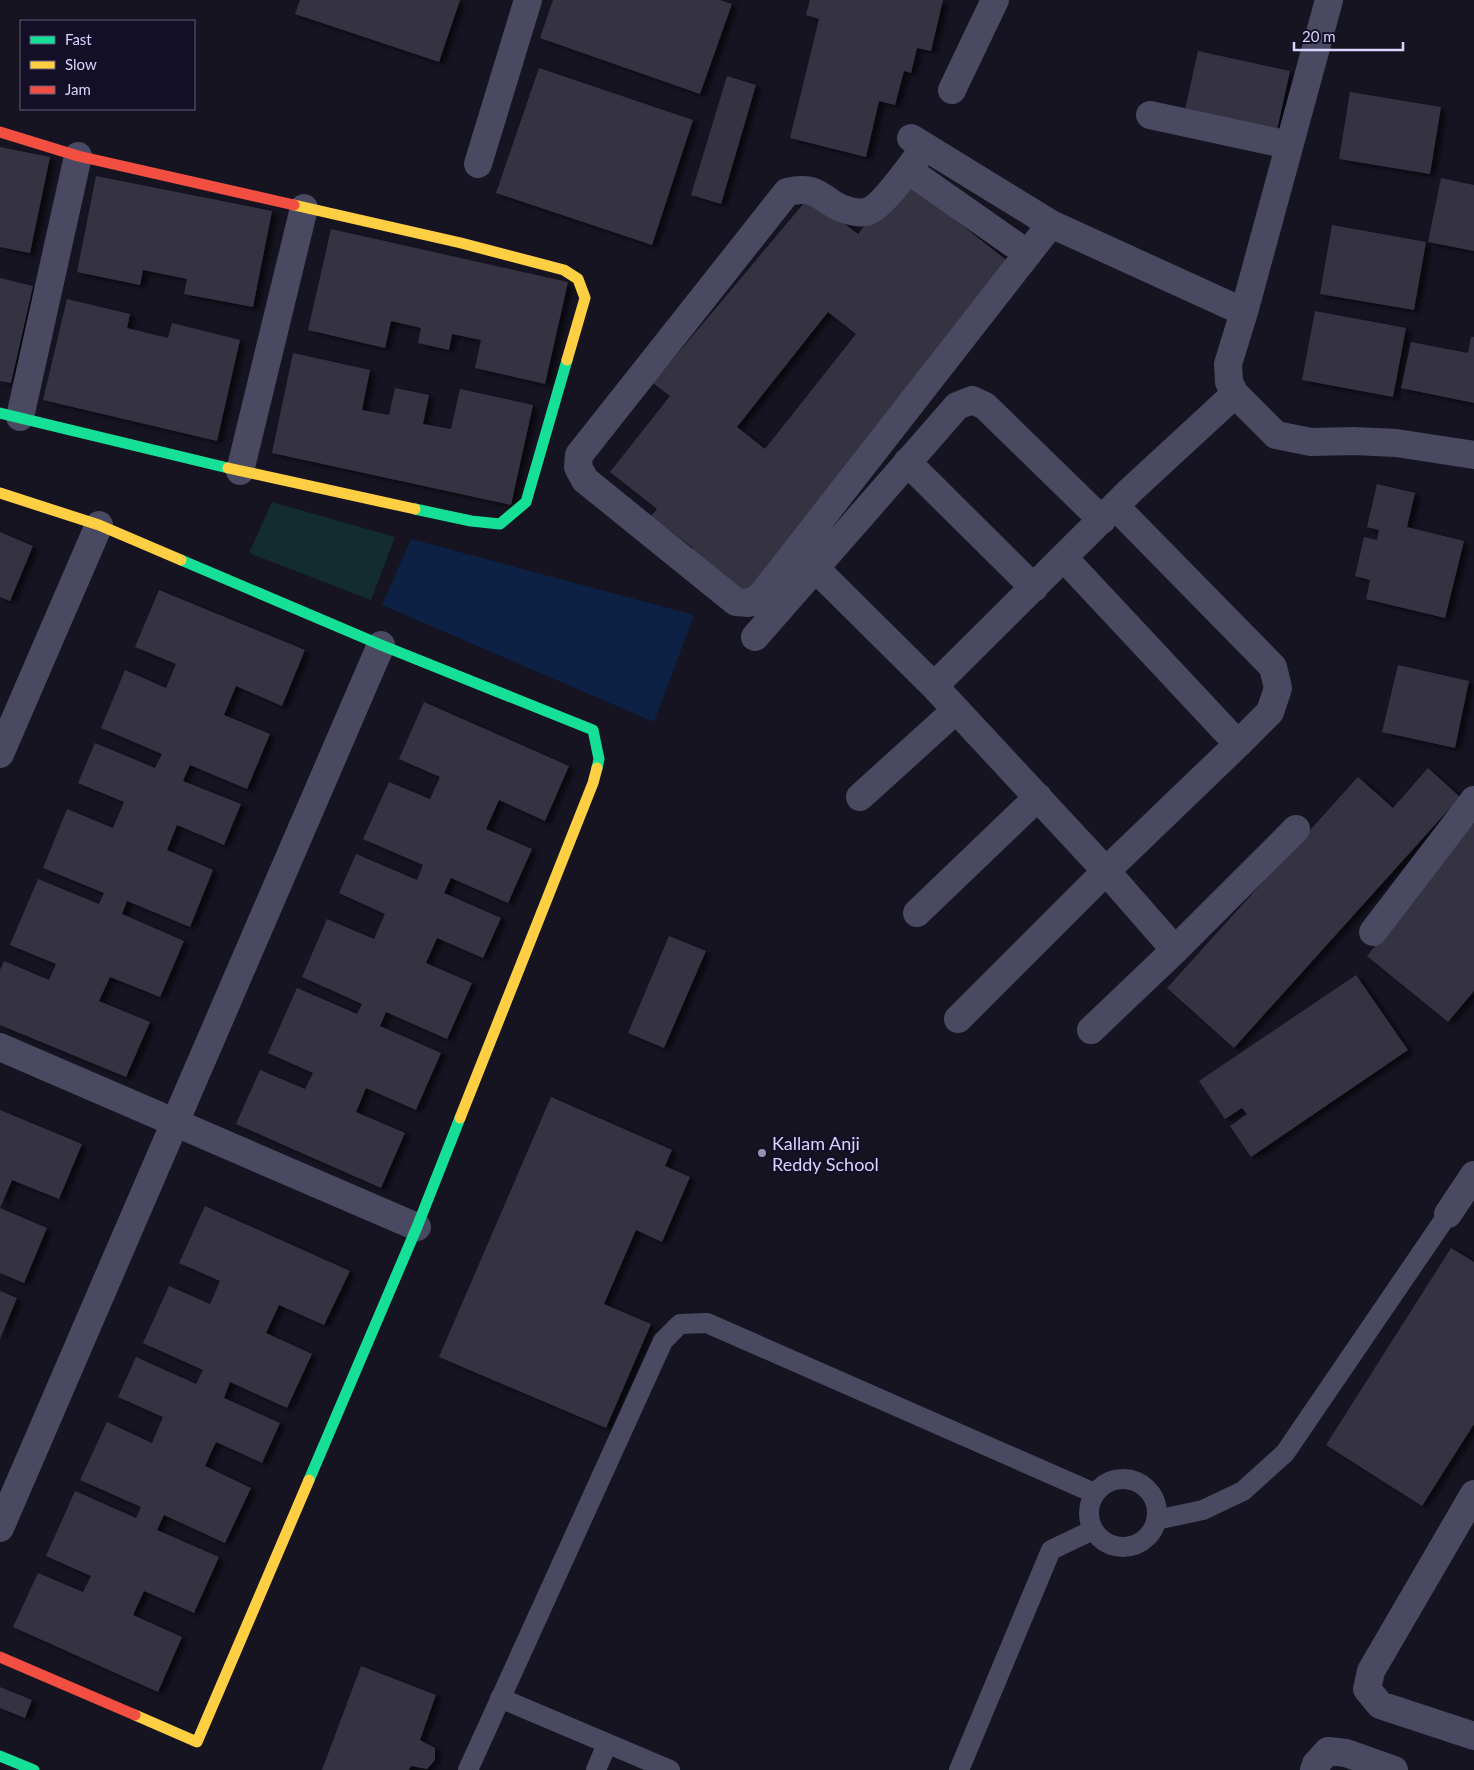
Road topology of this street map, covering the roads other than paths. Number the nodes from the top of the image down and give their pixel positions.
1 (528, 0) edge
2 (996, 0) edge
3 (1329, 0) edge
4 (952, 90) dead end
5 (1150, 115) dead end
6 (0, 132) edge
7 (1289, 145) junction
8 (78, 156) junction
9 (478, 164) dead end
10 (908, 170) junction
11 (1002, 195) junction
12 (304, 208) junction
13 (981, 221) junction
14 (1051, 224) junction
15 (1028, 254) junction
16 (1244, 312) junction
17 (1236, 394) junction
18 (10, 415) edge
19 (1474, 455) edge
20 (907, 462) junction
21 (240, 471) junction
22 (0, 493) edge
23 (1108, 513) junction
24 (99, 525) junction
25 (1064, 558) junction
26 (815, 568) junction
27 (1034, 588) junction
28 (755, 637) dead end
29 (381, 645) junction
30 (934, 686) junction
31 (956, 710) junction
32 (1238, 744) junction
33 (0, 754) edge
34 (860, 797) dead end
35 (1038, 797) junction
36 (1474, 800) edge
37 (1296, 828) dead end
38 (1106, 871) junction
39 (917, 913) dead end
40 (1373, 932) dead end
41 (1174, 950) junction
42 (958, 1019) dead end
43 (1091, 1030) dead end
44 (0, 1047) edge
45 (175, 1122) junction
46 (1464, 1197) edge
47 (417, 1226) junction
48 (1094, 1493) junction
49 (1474, 1494) edge
50 (1156, 1520) junction
51 (0, 1528) edge
52 (1093, 1530) junction
53 (0, 1657) edge
54 (500, 1698) junction
55 (1474, 1736) edge
56 (607, 1744) junction
57 (0, 1756) edge
58 (34, 1770) edge
59 (468, 1770) edge
60 (596, 1770) edge
61 (670, 1770) edge
62 (959, 1770) edge
63 (1314, 1770) edge
64 (1394, 1770) edge

1 - 9 street
2 - 4 street
3 - 7 street
5 - 7 street
6 - 8 street
7 - 16 street
8 - 12 street
8 - 18 street
10 - 11 street
10 - 13 street
10 - 15 street
11 - 13 street
11 - 14 street
12 - 21 street
12 - 21 street
13 - 15 street
14 - 15 street
14 - 16 street
16 - 17 street
17 - 19 street
17 - 23 street
18 - 21 street
20 - 23 street
20 - 26 street
20 - 27 street
22 - 24 street
23 - 25 street
23 - 32 street
24 - 29 street
24 - 33 street
25 - 27 street
25 - 32 street
26 - 28 street
26 - 30 street
27 - 30 street
29 - 45 street
29 - 47 street
30 - 31 street
31 - 34 street
31 - 35 street
32 - 38 street
35 - 38 street
35 - 39 street
36 - 40 street
37 - 41 street
38 - 41 street
38 - 42 street
41 - 43 street
44 - 45 street
45 - 47 street
45 - 51 street
46 - 50 lane
47 - 53 street
48 - 50 lane
48 - 52 lane
48 - 54 lane
49 - 55 street
50 - 52 lane
52 - 62 lane
54 - 56 lane
54 - 59 lane
56 - 60 lane
56 - 61 lane
57 - 58 street
63 - 64 street

